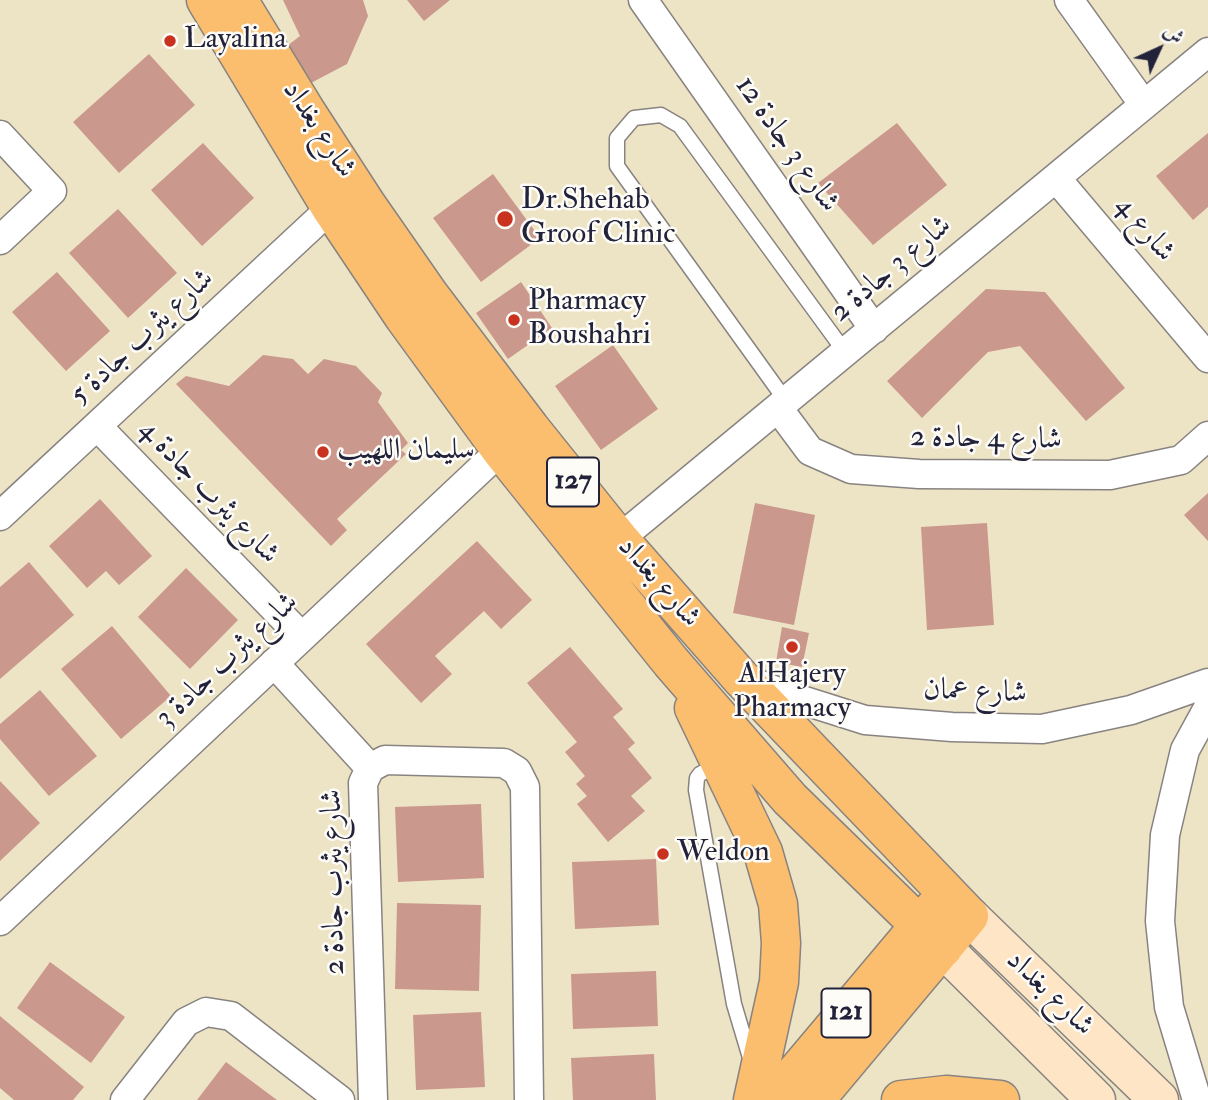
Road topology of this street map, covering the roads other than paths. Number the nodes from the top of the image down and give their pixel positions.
1 (206, 0) edge
2 (238, 0) edge
3 (643, 0) edge
4 (1069, 0) edge
5 (1208, 52) edge
6 (1144, 104) junction
7 (0, 135) edge
8 (1056, 178) junction
9 (331, 208) junction
10 (0, 240) edge
11 (874, 329) junction
12 (845, 352) junction
13 (1208, 358) edge
14 (782, 405) junction
15 (97, 426) junction
16 (1208, 436) edge
17 (501, 450) junction
18 (0, 516) edge
19 (619, 540) junction
20 (302, 637) junction
21 (671, 662) junction
22 (274, 663) junction
23 (740, 677) junction
24 (1208, 683) edge
25 (1208, 708) edge
26 (720, 763) junction
27 (370, 768) junction
28 (958, 904) junction
29 (0, 921) edge
30 (931, 937) junction
31 (761, 1094) edge
32 (125, 1100) edge
33 (340, 1100) edge
34 (373, 1100) edge
35 (529, 1100) edge
36 (815, 1100) edge
37 (901, 1100) edge
38 (1000, 1100) edge
39 (1096, 1100) edge
40 (1159, 1100) edge
41 (1197, 1100) edge

1 - 9 main road, شارع بغداد / 127
2 - 19 main road, شارع بغداد / 127
3 - 11 street, شارع 3 جادة 12
4 - 6 street
5 - 6 street, شارع 3 جادة 2
6 - 8 street, شارع 3 جادة 2
7 - 10 street
8 - 11 street, شارع 3 جادة 2
8 - 13 street, شارع 4
9 - 15 street, شارع يثرب جادة 5
9 - 17 main road, شارع بغداد / 127
11 - 12 street, شارع 3 جادة 2
12 - 14 street, شارع 3 جادة 2
12 - 14 lane
14 - 16 street, شارع 4 جادة 2
14 - 19 street, شارع 3 جادة 2
15 - 18 street, شارع يثرب جادة 5
15 - 20 street, شارع يثرب جادة 4
17 - 20 street, شارع يثرب جادة 3
17 - 21 main road, شارع بغداد / 127
19 - 23 main road, شارع بغداد / 127
20 - 22 street, شارع يثرب جادة 3
21 - 26 main road
21 - 30 main road, شارع بغداد / 127
22 - 27 street
22 - 29 street, شارع يثرب جادة 3
23 - 24 street, شارع عمان
23 - 28 main road, شارع بغداد / 127
25 - 41 street
26 - 31 main road
26 - 31 lane
27 - 34 street, شارع يثرب جادة 2
27 - 35 street, شارع يثرب جادة 2
28 - 30 main road, 121
28 - 40 main road, شارع بغداد / 127
30 - 31 main road, 121
30 - 36 main road, 121
30 - 39 main road, شارع بغداد / 127
32 - 33 street
37 - 38 main road

